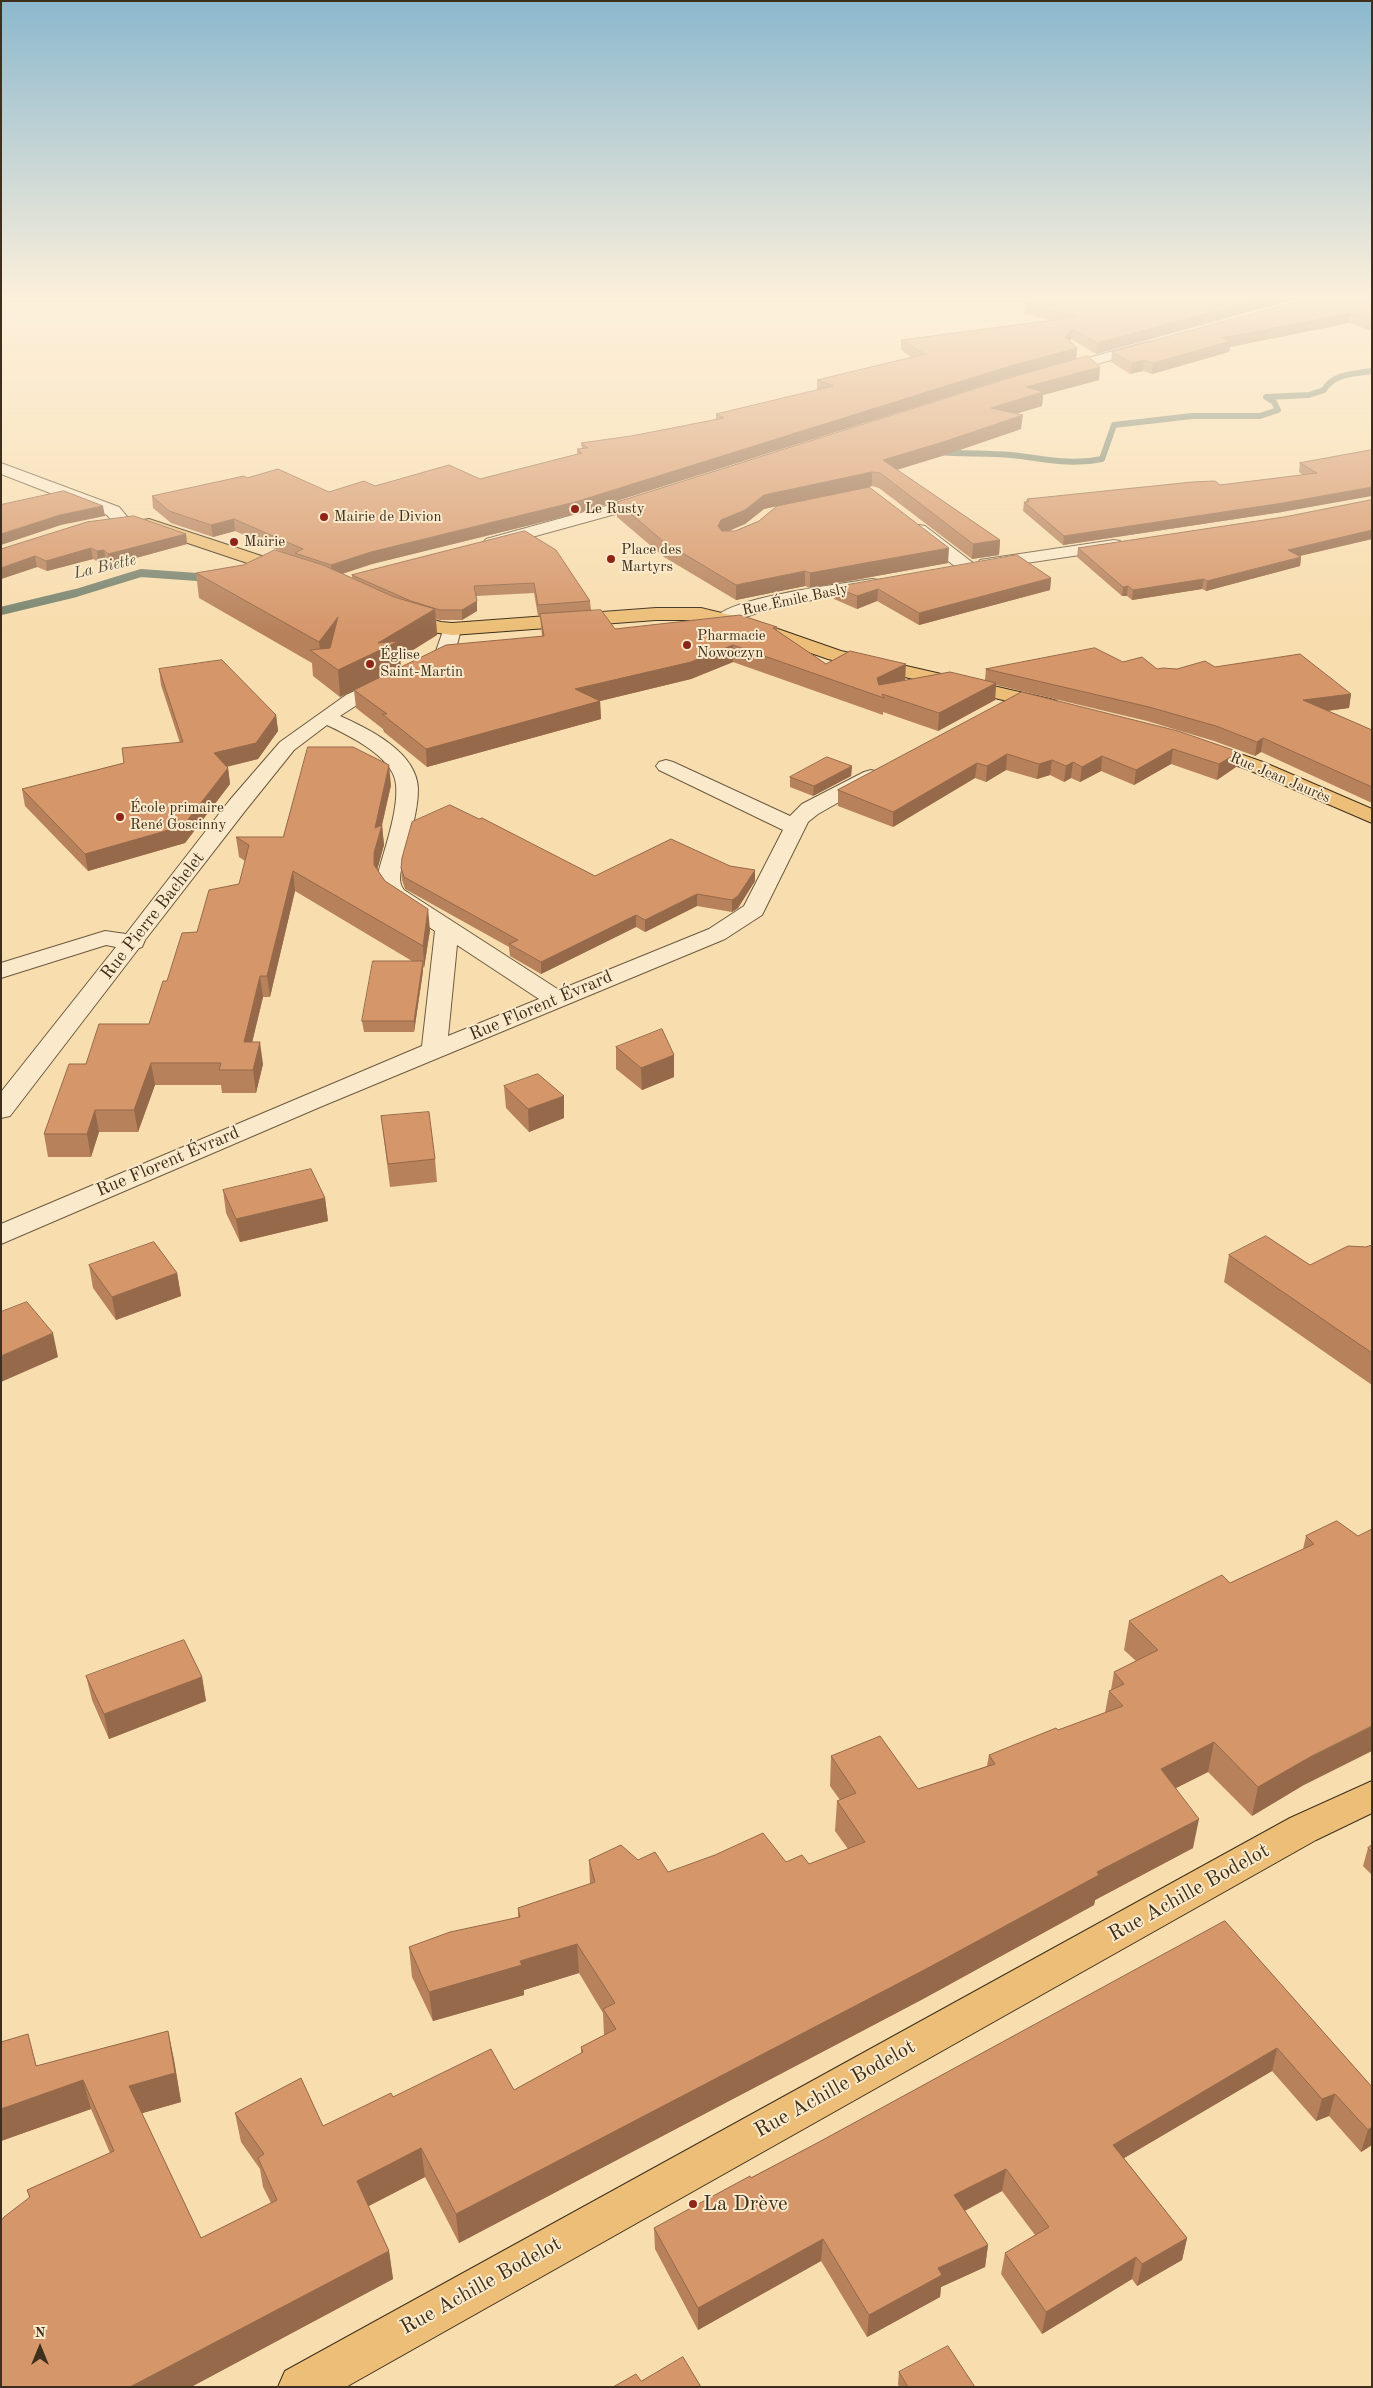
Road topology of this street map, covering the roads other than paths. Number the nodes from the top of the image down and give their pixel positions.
1 (1, 468) edge
2 (672, 492) edge
3 (120, 519) junction
4 (908, 522) edge
5 (96, 523) edge
6 (1134, 542) edge
7 (481, 546) edge
8 (967, 567) junction
9 (948, 571) edge
10 (308, 577) edge
11 (890, 581) edge
12 (388, 610) edge
13 (723, 619) junction
14 (452, 629) junction
15 (1018, 698) junction
16 (1073, 710) edge
17 (992, 712) edge
18 (325, 716) junction
19 (1184, 740) edge
20 (666, 766) dead end
21 (888, 767) edge
22 (1372, 817) edge
23 (795, 827) junction
24 (447, 927) junction
25 (134, 942) junction
26 (1, 971) edge
27 (556, 999) junction
28 (434, 1051) junction
29 (1, 1110) edge
30 (1, 1235) edge
31 (1372, 1796) edge
32 (301, 2387) edge

1 - 3 street
2 - 7 street
3 - 5 main road
3 - 10 main road
4 - 8 street
6 - 8 street
8 - 9 street
11 - 13 street, Rue Émile Basly
12 - 14 main road
13 - 14 main road
13 - 15 main road
14 - 18 street, Rue Pierre Bachelet
15 - 16 main road
15 - 17 street
18 - 24 street
18 - 25 street, Rue Pierre Bachelet
19 - 22 main road, Rue Jean Jaurès
20 - 23 street
21 - 23 street, Rue Florent Évrard
23 - 27 street, Rue Florent Évrard
24 - 27 street
24 - 28 street
25 - 26 street
25 - 29 street, Rue Pierre Bachelet
27 - 28 street, Rue Florent Évrard
28 - 30 street, Rue Florent Évrard
31 - 32 main road, Rue Achille Bodelot

